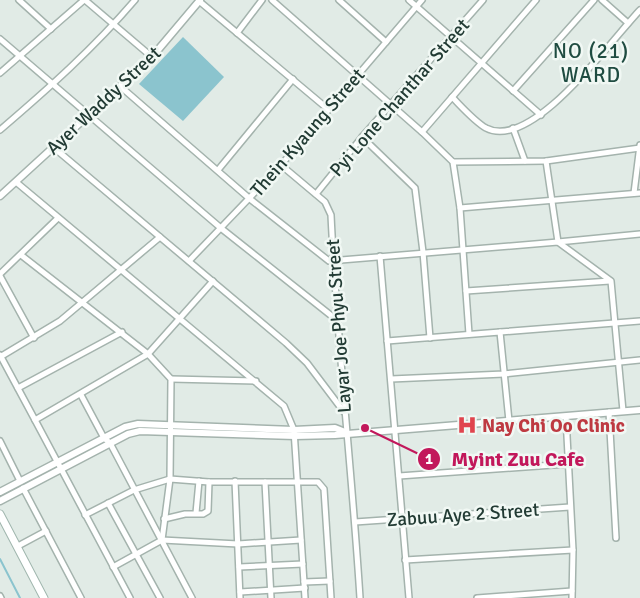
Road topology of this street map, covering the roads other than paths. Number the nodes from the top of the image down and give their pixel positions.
1 (18, 0) edge
2 (85, 0) edge
3 (135, 0) edge
4 (262, 0) edge
5 (272, 0) edge
6 (339, 0) edge
7 (408, 0) edge
8 (422, 0) edge
9 (483, 0) edge
10 (536, 0) edge
11 (594, 0) edge
12 (602, 0) edge
13 (199, 1) edge
14 (416, 6) junction
15 (640, 10) edge
16 (628, 23) junction
17 (114, 24) junction
18 (51, 29) junction
19 (236, 32) junction
20 (451, 37) junction
21 (0, 39) edge
22 (386, 42) junction
23 (19, 56) junction
24 (152, 57) junction
25 (481, 63) junction
26 (0, 73) edge
27 (357, 75) junction
28 (293, 79) junction
29 (52, 85) junction
30 (120, 87) junction
31 (513, 91) junction
32 (452, 97) junction
33 (391, 105) junction
34 (328, 110) junction
35 (89, 115) junction
36 (541, 115) junction
37 (513, 128) junction
38 (0, 130) edge
39 (422, 132) junction
40 (362, 137) junction
41 (640, 146) edge
42 (53, 147) junction
43 (525, 161) junction
44 (546, 161) junction
45 (453, 162) junction
46 (281, 165) junction
47 (218, 170) junction
48 (16, 182) junction
49 (637, 193) edge
50 (316, 194) junction
51 (0, 196) edge
52 (250, 199) junction
53 (552, 200) junction
54 (460, 208) junction
55 (58, 218) junction
56 (222, 229) junction
57 (640, 234) edge
58 (160, 237) junction
59 (558, 242) junction
60 (463, 250) junction
61 (423, 252) junction
62 (21, 254) junction
63 (380, 256) junction
64 (189, 261) junction
65 (333, 262) junction
66 (122, 270) junction
67 (0, 275) edge
68 (611, 280) junction
69 (213, 281) junction
70 (466, 291) junction
71 (84, 303) junction
72 (180, 318) junction
73 (338, 321) junction
74 (640, 321) edge
75 (614, 324) junction
76 (122, 332) junction
77 (500, 332) junction
78 (469, 334) junction
79 (34, 338) junction
80 (430, 338) junction
81 (387, 341) junction
82 (148, 354) junction
83 (0, 356) edge
84 (640, 360) edge
85 (618, 362) junction
86 (504, 374) junction
87 (171, 379) junction
88 (391, 379) junction
89 (256, 381) junction
90 (18, 388) junction
91 (81, 395) junction
92 (640, 410) edge
93 (623, 411) junction
94 (344, 412) junction
95 (609, 412) junction
96 (566, 417) junction
97 (35, 420) junction
98 (509, 421) junction
99 (170, 428) junction
100 (396, 430) junction
101 (346, 432) junction
102 (295, 433) junction
103 (104, 438) junction
104 (0, 441) edge
105 (110, 443) junction
106 (568, 464) junction
107 (59, 466) junction
108 (399, 476) junction
109 (170, 479) junction
110 (20, 481) junction
111 (199, 481) junction
112 (235, 481) junction
113 (297, 481) junction
114 (209, 482) junction
115 (265, 482) junction
116 (23, 488) junction
117 (134, 490) junction
118 (0, 492) edge
119 (0, 501) edge
120 (108, 503) junction
121 (570, 507) junction
122 (196, 513) junction
123 (0, 514) edge
124 (85, 515) junction
125 (403, 518) junction
126 (164, 519) junction
127 (356, 522) junction
128 (46, 531) junction
129 (616, 538) dead end
130 (162, 540) junction
131 (301, 540) junction
132 (269, 542) junction
133 (238, 544) junction
134 (18, 546) junction
135 (573, 550) junction
136 (135, 555) junction
137 (405, 560) junction
138 (303, 564) junction
139 (269, 566) junction
140 (113, 567) junction
141 (239, 567) junction
142 (330, 581) junction
143 (304, 585) junction
144 (271, 590) junction
145 (572, 591) junction
146 (240, 592) junction
147 (44, 598) edge
148 (81, 598) edge
149 (130, 598) edge
150 (160, 598) edge
151 (192, 598) edge
152 (240, 598) edge
153 (271, 598) edge
154 (305, 598) edge
155 (331, 598) edge
156 (360, 598) edge
157 (409, 598) edge
158 (477, 598) edge
159 (572, 598) edge

1 - 18 street
2 - 17 street
2 - 18 street
3 - 17 street
4 - 19 street
5 - 27 street
6 - 22 street
7 - 14 street
8 - 14 street, Thein Kyaung Street
9 - 20 street, Pyi Lone Chanthar Street
10 - 25 street
11 - 31 street
12 - 16 street
13 - 19 street
13 - 24 street, Ayer Waddy Street
14 - 20 street
14 - 22 street, Thein Kyaung Street
15 - 16 street
16 - 36 street
17 - 24 street
17 - 29 street
18 - 23 street
19 - 28 street
20 - 25 street
20 - 33 street, Pyi Lone Chanthar Street
21 - 23 street
22 - 27 street, Thein Kyaung Street
23 - 26 street
23 - 29 street
24 - 30 street, Ayer Waddy Street
25 - 31 street
25 - 32 street
27 - 33 street
27 - 34 street, Thein Kyaung Street
28 - 34 street
28 - 47 street
29 - 35 street
29 - 38 street
30 - 35 street, Ayer Waddy Street
30 - 47 street
31 - 36 street
32 - 37 street
32 - 39 street
33 - 39 street
33 - 40 street, Pyi Lone Chanthar Street
34 - 46 street, Thein Kyaung Street
35 - 42 street, Ayer Waddy Street
35 - 56 street
36 - 37 street
37 - 43 street
39 - 45 street
40 - 50 street, Pyi Lone Chanthar Street
40 - 61 street
41 - 44 street
41 - 49 street
42 - 48 street, Ayer Waddy Street
42 - 58 street
43 - 44 street
43 - 45 street
44 - 53 street
45 - 54 street
46 - 50 street, Layar Joe Phyu Street
46 - 52 street, Thein Kyaung Street
47 - 52 street
48 - 51 street, Ayer Waddy Street
48 - 55 street
49 - 53 street
50 - 65 street, Layar Joe Phyu Street
52 - 56 street, Thein Kyaung Street
52 - 65 street
53 - 54 street
53 - 59 street
54 - 60 street
55 - 62 street
55 - 66 street
56 - 64 street, Thein Kyaung Street
56 - 73 street
57 - 59 street
58 - 64 street
58 - 66 street
59 - 60 street
59 - 68 street
60 - 61 street
60 - 70 street
61 - 63 street
61 - 80 street
62 - 67 street
62 - 71 street
63 - 65 street
63 - 81 street
64 - 69 street
65 - 73 street, Layar Joe Phyu Street
66 - 71 street
66 - 72 street
67 - 79 street
68 - 70 street
68 - 75 street
69 - 72 street
69 - 94 street
70 - 78 street
71 - 76 street
71 - 79 street
72 - 82 street
72 - 89 street
73 - 94 street, Layar Joe Phyu Street
74 - 75 street
75 - 77 street
75 - 85 street
76 - 82 street
76 - 90 street
77 - 78 street
77 - 86 street
78 - 80 street
79 - 83 street
80 - 81 street
81 - 88 street
82 - 87 street
82 - 91 street
83 - 90 street
84 - 85 street
85 - 86 street
85 - 93 street
86 - 88 street
86 - 98 street
87 - 89 street
87 - 99 street
88 - 100 street
89 - 102 street
90 - 97 street
91 - 97 street
91 - 103 street
92 - 93 street
93 - 95 street
94 - 101 street, Layar Joe Phyu Street
95 - 96 street
95 - 129 street
96 - 98 street
96 - 106 street
97 - 107 street
98 - 100 street
99 - 102 street
99 - 103 street
99 - 105 street
99 - 109 street
100 - 101 street
100 - 108 street
101 - 102 street
101 - 127 street, Layar Joe Phyu Street
102 - 113 street
103 - 105 street
103 - 107 street
104 - 110 street
105 - 107 street
105 - 117 street
106 - 108 street
106 - 121 street
107 - 110 street
107 - 116 street
107 - 124 street
108 - 125 street
109 - 111 street
109 - 117 street
109 - 126 street
110 - 118 street
111 - 114 street
111 - 122 street
112 - 114 street
112 - 115 street
112 - 133 street
113 - 115 street
113 - 131 street
113 - 142 street
114 - 122 street
115 - 132 street
116 - 119 street
116 - 128 street
117 - 120 street
117 - 130 street
120 - 124 street
120 - 136 street
121 - 125 street, Zabuu Aye 2 Street
121 - 135 street
122 - 126 street
123 - 134 main road
124 - 140 street
125 - 127 street, Zabuu Aye 2 Street
125 - 137 street
126 - 130 street
127 - 156 street, Layar Joe Phyu Street
128 - 134 street
128 - 148 street
130 - 133 street
130 - 136 street
130 - 151 street
131 - 132 street
131 - 138 street
132 - 133 street
132 - 139 street
133 - 141 street
134 - 147 main road
135 - 137 street
135 - 145 street
136 - 140 street
136 - 150 street
137 - 157 street
138 - 139 street
138 - 143 street
139 - 141 street
139 - 144 street
140 - 149 street
141 - 146 street
142 - 143 street
142 - 155 street
143 - 144 street
143 - 154 street
144 - 146 street
144 - 153 street
145 - 158 street
145 - 159 street
146 - 152 street

